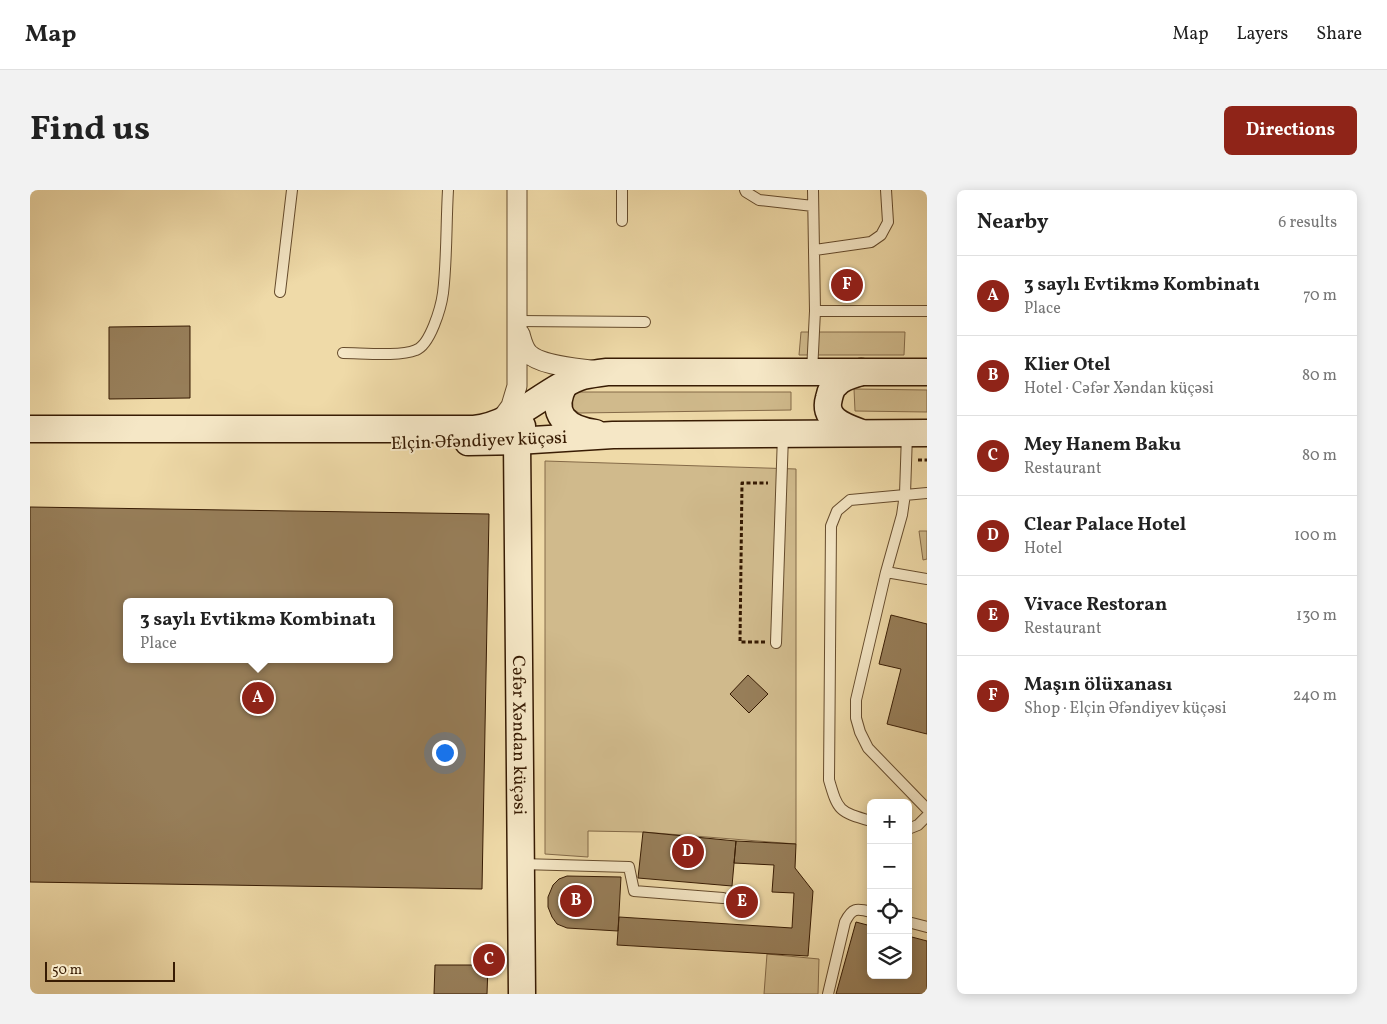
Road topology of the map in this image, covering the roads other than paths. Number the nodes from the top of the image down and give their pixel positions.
1 (292, 190) edge
2 (448, 190) edge
3 (517, 190) edge
4 (622, 190) edge
5 (745, 190) edge
6 (813, 190) edge
7 (886, 190) edge
8 (813, 206) junction
9 (622, 221) dead end
10 (815, 250) junction
11 (280, 292) dead end
12 (815, 311) junction
13 (927, 311) edge
14 (517, 321) junction
15 (646, 322) dead end
16 (343, 353) dead end
17 (518, 362) junction
18 (607, 372) junction
19 (812, 372) junction
20 (862, 372) junction
21 (927, 372) edge
22 (564, 385) junction
23 (536, 402) junction
24 (499, 423) junction
25 (30, 428) edge
26 (572, 432) junction
27 (860, 432) junction
28 (917, 433) edge
29 (783, 434) junction
30 (517, 441) junction
31 (30, 444) edge
32 (518, 476) junction
33 (927, 493) edge
34 (905, 494) junction
35 (886, 572) junction
36 (927, 579) edge
37 (776, 642) road end
38 (927, 809) edge
39 (927, 816) edge
40 (867, 820) edge
41 (912, 827) edge
42 (520, 864) junction
43 (723, 898) dead end
44 (867, 912) edge
45 (912, 923) edge
46 (927, 927) edge
47 (522, 994) edge
48 (828, 994) edge

1 - 11 lane
2 - 16 lane
3 - 14 street
4 - 9 lane
5 - 8 lane
6 - 8 lane
7 - 10 lane
8 - 10 lane
10 - 12 lane
12 - 13 lane
12 - 19 lane
14 - 15 lane
14 - 17 street
14 - 18 street
17 - 23 street
17 - 24 street
18 - 19 main road
18 - 22 main road, Elçin Əfəndiyev küçəsi
19 - 20 main road
20 - 21 main road
20 - 27 main road
22 - 23 main road, Elçin Əfəndiyev küçəsi
22 - 26 main road
23 - 24 main road, Elçin Əfəndiyev küçəsi
23 - 26 street
23 - 30 main road
24 - 25 main road, Elçin Əfəndiyev küçəsi
26 - 29 main road, Elçin Əfəndiyev küçəsi
26 - 30 main road, Elçin Əfəndiyev küçəsi
26 - 32 main road
27 - 28 main road, Elçin Əfəndiyev küçəsi
27 - 29 main road, Elçin Əfəndiyev küçəsi
28 - 34 lane
29 - 37 lane
30 - 31 main road, Elçin Əfəndiyev küçəsi
30 - 32 main road, Cəfər Xəndan küçəsi
32 - 42 main road, Cəfər Xəndan küçəsi
33 - 34 lane
34 - 35 lane
34 - 40 lane
35 - 36 lane
35 - 38 lane
39 - 41 lane
42 - 43 lane
42 - 47 main road, Cəfər Xəndan küçəsi
44 - 48 lane
45 - 46 lane

